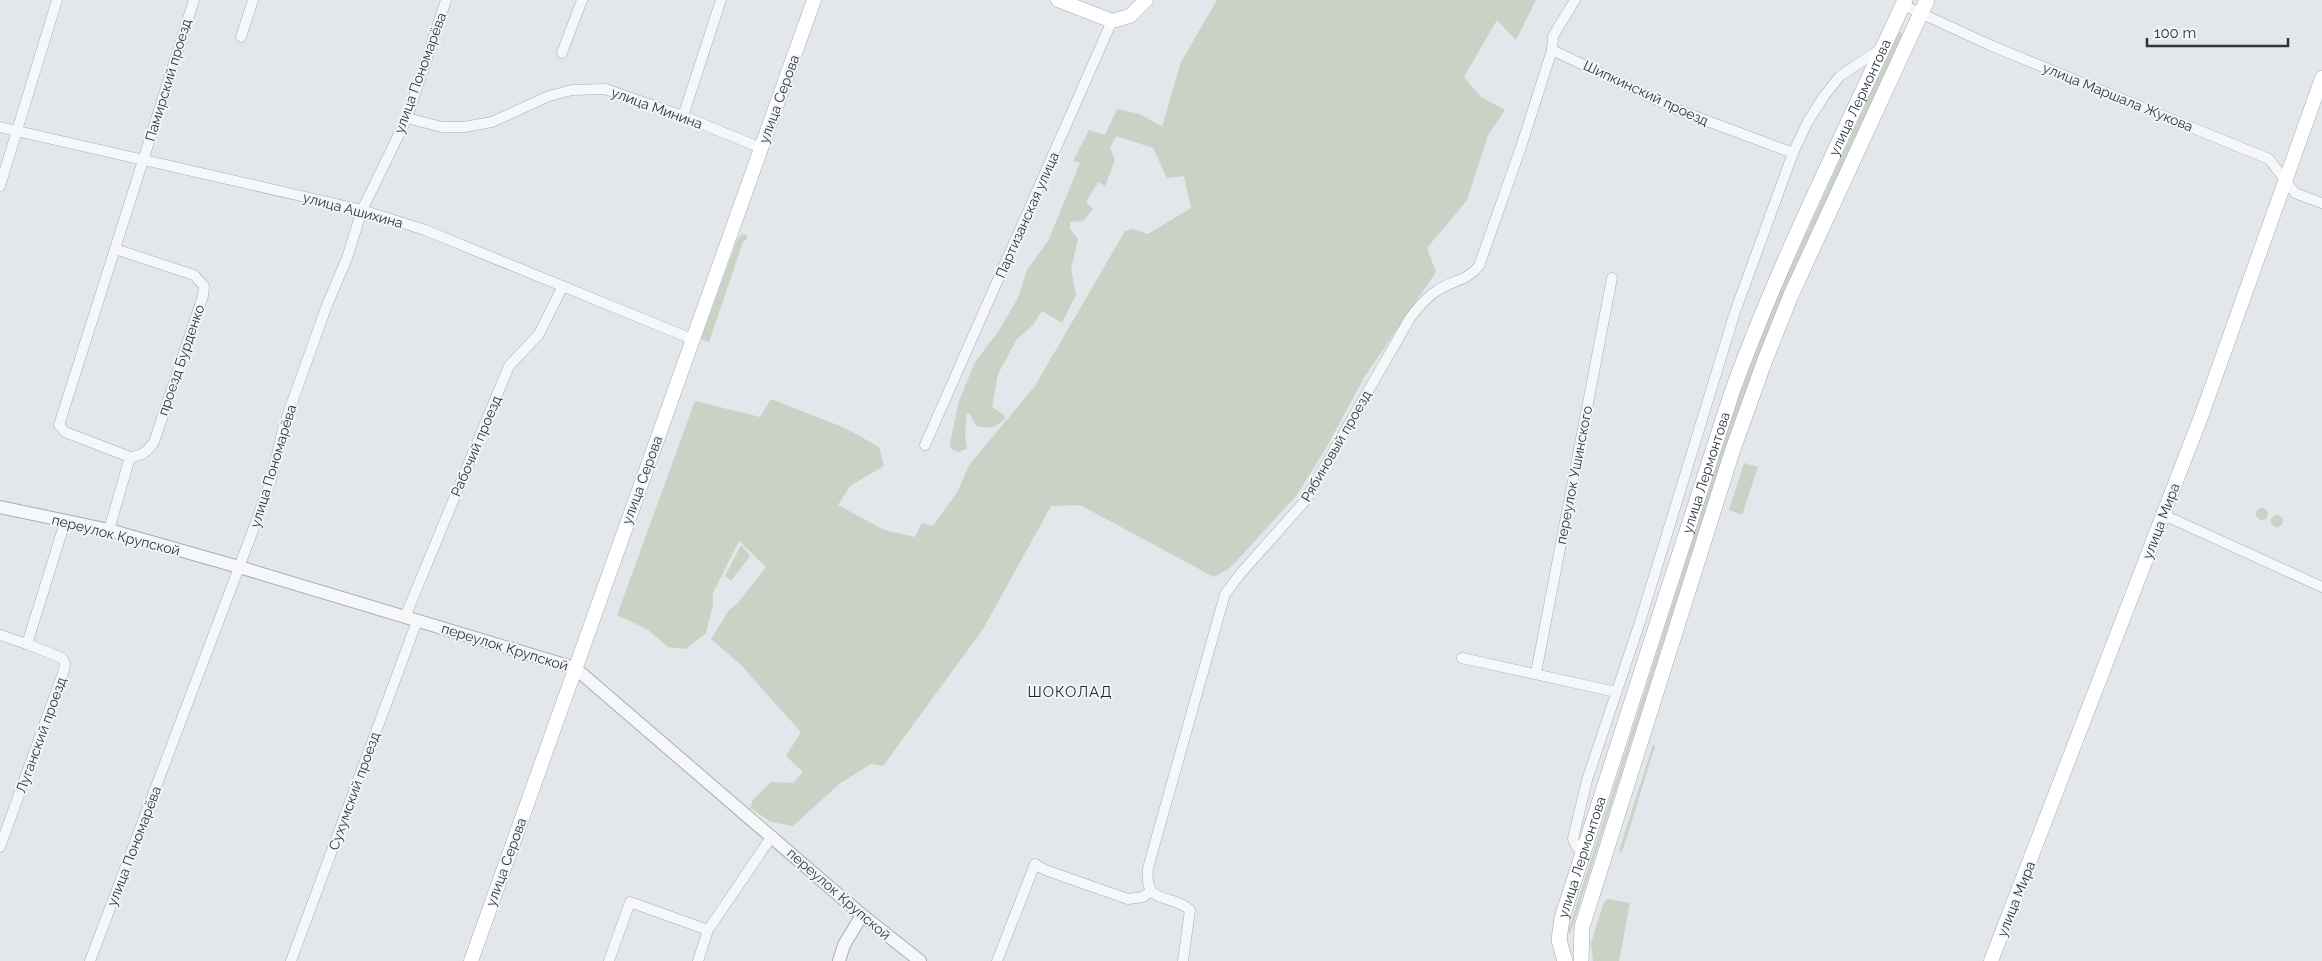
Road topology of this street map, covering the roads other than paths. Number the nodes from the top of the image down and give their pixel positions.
1 (57, 0) edge
2 (194, 0) edge
3 (253, 0) edge
4 (446, 0) edge
5 (582, 0) edge
6 (721, 0) edge
7 (814, 0) edge
8 (1058, 0) edge
9 (1146, 0) edge
10 (1575, 0) edge
11 (1904, 3) edge
12 (1924, 7) edge
13 (1112, 21) junction
14 (240, 38) dead end
15 (1883, 48) junction
16 (1552, 50) junction
17 (562, 53) dead end
18 (2322, 78) edge
19 (683, 116) junction
20 (407, 118) junction
21 (0, 127) edge
22 (18, 131) junction
23 (761, 148) junction
24 (1792, 152) junction
25 (143, 160) junction
26 (2285, 181) junction
27 (0, 186) edge
28 (2322, 203) edge
29 (362, 210) junction
30 (115, 249) junction
31 (1612, 278) dead end
32 (563, 286) junction
33 (692, 338) junction
34 (925, 445) dead end
35 (130, 457) junction
36 (0, 507) edge
37 (2164, 515) junction
38 (65, 522) junction
39 (109, 530) junction
40 (239, 567) junction
41 (2322, 586) edge
42 (411, 619) junction
43 (0, 635) edge
44 (27, 644) junction
45 (1462, 658) dead end
46 (575, 668) junction
47 (1536, 673) junction
48 (1616, 692) junction
49 (772, 836) junction
50 (0, 847) edge
51 (1583, 853) junction
52 (1150, 891) junction
53 (862, 915) junction
54 (1562, 918) junction
55 (1582, 926) junction
56 (708, 930) junction
57 (90, 961) edge
58 (292, 961) edge
59 (471, 961) edge
60 (610, 961) edge
61 (698, 961) edge
62 (839, 961) edge
63 (920, 961) edge
64 (998, 961) edge
65 (1183, 961) edge
66 (1565, 961) edge
67 (1581, 961) edge
68 (1991, 961) edge

1 - 22 street
2 - 25 street, Памирский проезд
3 - 14 street
4 - 20 street, улица Пономарёва
5 - 17 street
6 - 19 street
7 - 23 main road, улица Серова
8 - 13 main road
9 - 13 main road
10 - 16 street
11 - 12 street, улица Маршала Жукова
11 - 15 main road, улица Лермонтова
12 - 26 street, улица Маршала Жукова
12 - 55 main road, улица Лермонтова
13 - 34 street, Партизанская улица
15 - 24 street
15 - 51 main road, улица Лермонтова
16 - 24 street, Шипкинский проезд
16 - 52 street, Рябиновый проезд
18 - 26 main road, улица Мира
19 - 20 street, улица Минина
19 - 23 street, улица Минина
20 - 29 street, улица Пономарёва
21 - 22 street, улица Ашихина
22 - 25 street, улица Ашихина
22 - 27 street
23 - 33 main road, улица Серова
24 - 48 street
25 - 29 street, улица Ашихина
25 - 30 street
26 - 28 street, улица Маршала Жукова
26 - 37 main road, улица Мира
29 - 32 street, улица Ашихина
29 - 40 street, улица Пономарёва
30 - 35 street
30 - 35 street, проезд Бурденко
31 - 47 street, переулок Ушинского
32 - 33 street, улица Ашихина
32 - 42 street, Рабочий проезд
33 - 46 main road, улица Серова
35 - 39 street
36 - 38 street, переулок Крупской
37 - 41 street
37 - 68 main road, улица Мира
38 - 39 street, переулок Крупской
38 - 44 street
39 - 40 street, переулок Крупской
40 - 42 street, переулок Крупской
40 - 57 street, улица Пономарёва
42 - 46 street, переулок Крупской
42 - 58 street, Сухумский проезд
43 - 44 street, Луганский проезд
44 - 50 street, Луганский проезд
45 - 47 street
46 - 49 street, переулок Крупской
46 - 59 main road, улица Серова
47 - 48 street
48 - 51 street
49 - 53 street, переулок Крупской
49 - 56 street
51 - 54 main road, улица Лермонтова
52 - 64 street
52 - 65 street
53 - 62 street
53 - 63 street, переулок Крупской
54 - 55 main road
54 - 66 main road, улица Лермонтова
55 - 67 main road, улица Лермонтова
56 - 60 street
56 - 61 street

